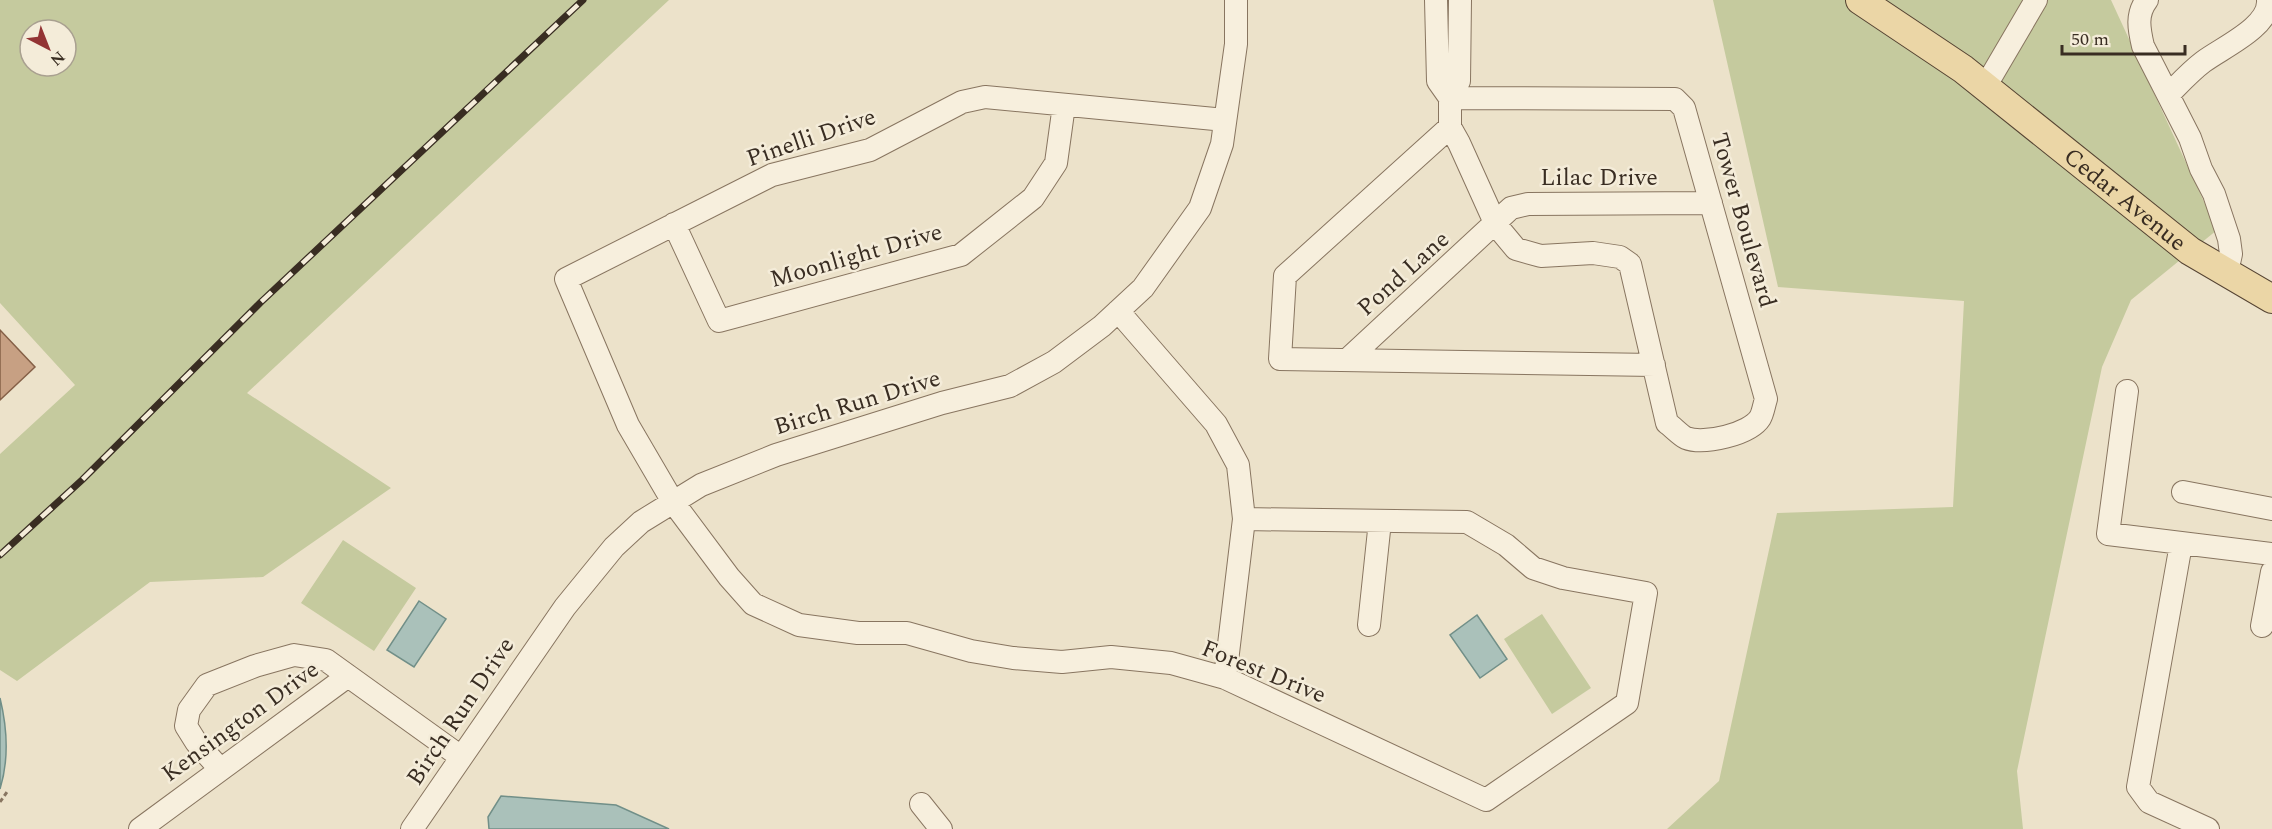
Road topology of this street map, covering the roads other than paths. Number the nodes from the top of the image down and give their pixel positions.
1 (1236, 0) edge
2 (1436, 0) edge
3 (1460, 0) edge
4 (1860, 0) edge
5 (2036, 0) edge
6 (2147, 0) edge
7 (2270, 6) edge
8 (1985, 87) junction
9 (2169, 93) junction
10 (1450, 98) junction
11 (1064, 105) junction
12 (1225, 120) junction
13 (1450, 127) junction
14 (1711, 203) junction
15 (674, 225) junction
16 (1496, 225) junction
17 (2227, 272) junction
18 (2272, 299) edge
19 (1118, 311) junction
20 (1347, 360) junction
21 (1654, 365) junction
22 (2127, 391) dead end
23 (2183, 492) dead end
24 (674, 502) junction
25 (2272, 509) edge
26 (1244, 519) junction
27 (1380, 521) junction
28 (2181, 543) junction
29 (2272, 554) edge
30 (2272, 572) edge
31 (1369, 625) dead end
32 (2262, 626) dead end
33 (348, 676) junction
34 (1225, 678) junction
35 (461, 757) junction
36 (220, 769) junction
37 (921, 804) dead end
38 (140, 829) edge
39 (412, 829) edge
40 (941, 829) edge
41 (2208, 829) edge

1 - 12 street, Birch Run Drive
2 - 10 street, Tower Boulevard
3 - 10 street, Tower Boulevard
4 - 8 main road, Cedar Avenue
5 - 8 street
6 - 9 street
7 - 9 street
8 - 17 main road, Cedar Avenue
9 - 17 street
10 - 13 street, Tower Boulevard
10 - 14 street, Tower Boulevard
11 - 12 street, Pinelli Drive
11 - 15 street, Pinelli Drive
11 - 15 street, Moonlight Drive
12 - 19 street, Birch Run Drive
13 - 16 street, Tower Boulevard
13 - 20 street
14 - 16 street, Lilac Drive
14 - 21 street, Tower Boulevard
15 - 24 street, Pinelli Drive
16 - 20 street, Pond Lane
16 - 21 street, Tower Boulevard
17 - 18 main road, Cedar Avenue
19 - 24 street, Birch Run Drive
19 - 26 street
20 - 21 street
22 - 28 street
23 - 25 street
24 - 34 street, Forest Drive
24 - 35 street, Birch Run Drive
26 - 27 street
26 - 34 street
27 - 31 street
27 - 34 street, Forest Drive
28 - 29 street
28 - 41 street
30 - 32 street
33 - 35 street, Kensington Drive
33 - 36 street, Kensington Drive
33 - 36 street
35 - 39 street, Birch Run Drive
36 - 38 street, Kensington Drive
37 - 40 street

